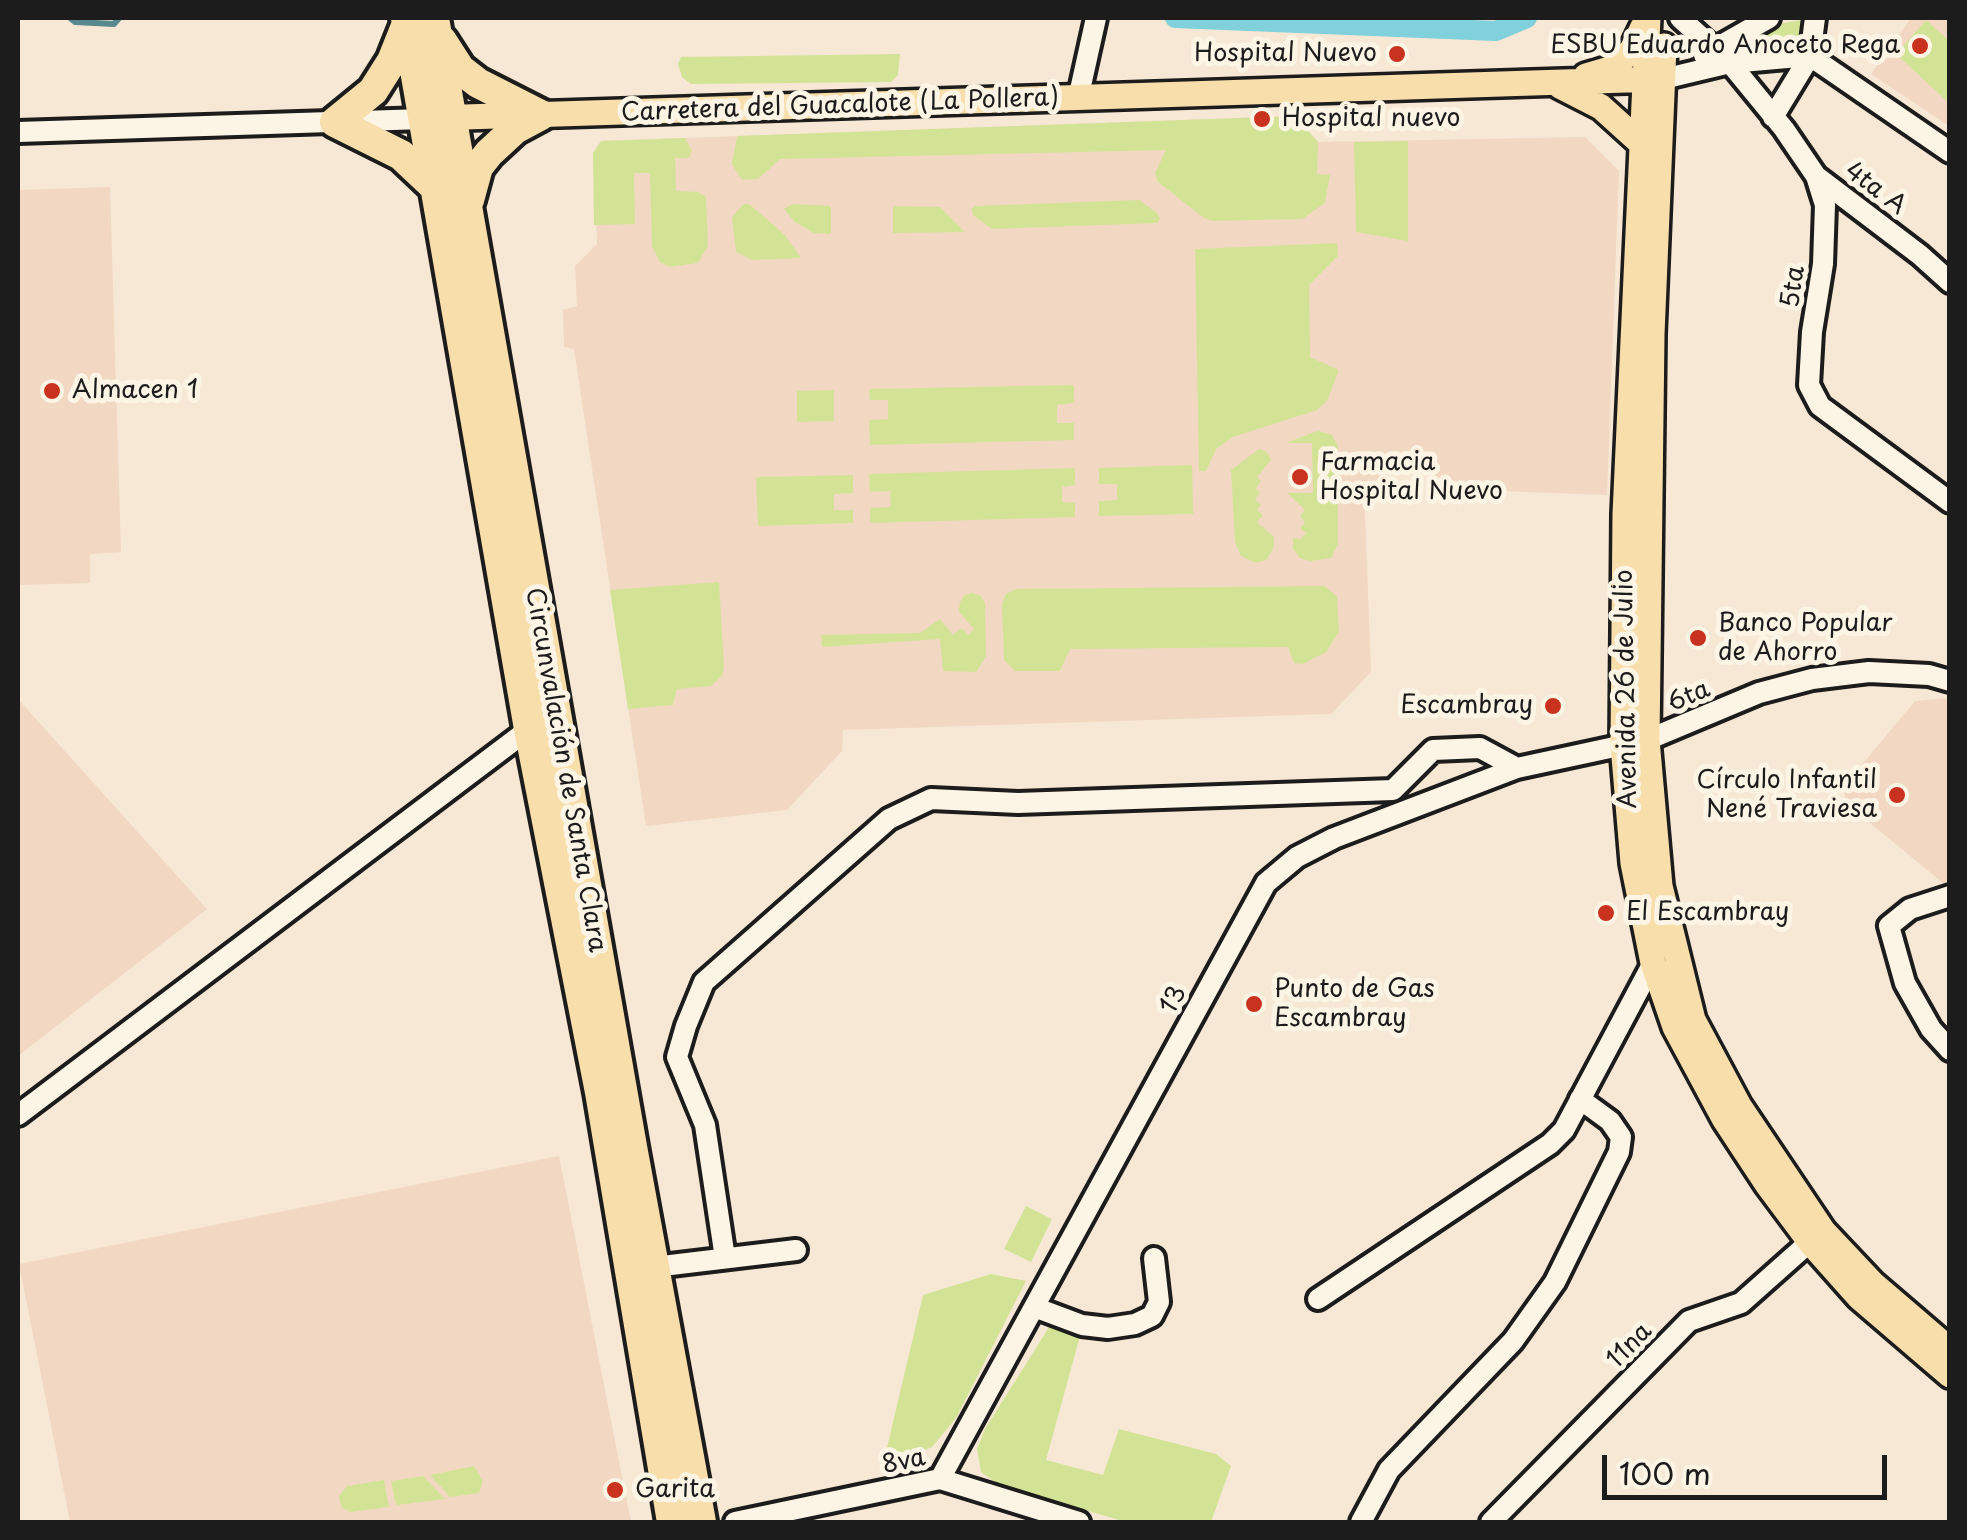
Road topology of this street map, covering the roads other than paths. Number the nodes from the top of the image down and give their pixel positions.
1 (1648, 18) edge
2 (1664, 18) edge
3 (1680, 18) edge
4 (1770, 18) edge
5 (1815, 18) edge
6 (421, 22) edge
7 (1095, 24) edge
8 (1722, 56) junction
9 (1810, 56) junction
10 (1654, 79) junction
11 (1555, 84) junction
12 (1078, 98) junction
13 (541, 115) junction
14 (1772, 117) junction
15 (437, 118) junction
16 (335, 122) junction
17 (18, 132) edge
18 (1643, 145) junction
19 (1950, 152) edge
20 (1816, 176) junction
21 (436, 188) junction
22 (467, 209) junction
23 (1950, 282) edge
24 (1950, 502) edge
25 (1950, 681) edge
26 (554, 710) junction
27 (529, 729) junction
28 (1635, 743) junction
29 (1517, 768) junction
30 (1950, 896) edge
31 (1653, 963) junction
32 (1950, 1050) edge
33 (1580, 1099) junction
34 (18, 1115) edge
35 (621, 1148) junction
36 (1816, 1237) junction
37 (796, 1250) dead end
38 (726, 1258) junction
39 (1154, 1258) dead end
40 (654, 1266) junction
41 (1318, 1299) dead end
42 (1034, 1307) junction
43 (1950, 1350) edge
44 (1950, 1375) edge
45 (940, 1479) junction
46 (1021, 1514) edge
47 (672, 1522) edge
48 (701, 1522) edge
49 (734, 1522) edge
50 (1080, 1522) edge
51 (1361, 1522) edge
52 (1491, 1522) edge

1 - 10 main road, Avenida 26 de Julio
1 - 11 main road
2 - 10 main road, Avenida 26 de Julio
3 - 8 street, 5ta
4 - 8 street
5 - 9 street
6 - 13 highway
6 - 15 highway, Circunvalación de Santa Clara
6 - 16 highway
7 - 12 street
8 - 9 street
8 - 10 street
8 - 14 street, 5ta
9 - 14 street
9 - 19 street
10 - 11 main road, Carretera del Guacalote (La Pollera)
10 - 18 main road, Avenida 26 de Julio
10 - 28 main road, Avenida 26 de Julio
11 - 12 main road, Carretera del Guacalote (La Pollera)
11 - 18 main road
12 - 13 main road, Carretera del Guacalote (La Pollera)
13 - 15 main road, Carretera del Guacalote (La Pollera)
13 - 22 highway
14 - 20 street, 5ta
15 - 16 street, Carretera del Guacalote (La Pollera)
15 - 21 highway, Circunvalación de Santa Clara
15 - 22 highway, Circunvalación de Santa Clara
16 - 17 street, Carretera del Guacalote (La Pollera)
16 - 21 highway
18 - 28 main road, Avenida 26 de Julio
20 - 23 street, 4ta A
20 - 24 street, 5ta
21 - 27 highway, Circunvalación de Santa Clara
22 - 26 highway, Circunvalación de Santa Clara
25 - 28 street, 6ta
26 - 27 street
26 - 35 highway, Circunvalación de Santa Clara
27 - 34 street
27 - 35 highway, Circunvalación de Santa Clara
28 - 29 street, 13
28 - 31 main road, Avenida 26 de Julio
28 - 36 main road, Avenida 26 de Julio
29 - 38 street
29 - 42 street, 13
30 - 32 street
31 - 33 street
31 - 36 main road, Avenida 26 de Julio
33 - 41 street
33 - 51 street
35 - 40 highway, Circunvalación de Santa Clara
35 - 47 highway, Circunvalación de Santa Clara
36 - 43 main road, Avenida 26 de Julio
36 - 44 main road, Avenida 26 de Julio
36 - 52 street, 11na
37 - 38 street
38 - 40 street
39 - 42 street
40 - 48 highway, Circunvalación de Santa Clara
42 - 45 street, 13
45 - 46 street, 8va
45 - 49 street, 8va
46 - 50 street, 8va

